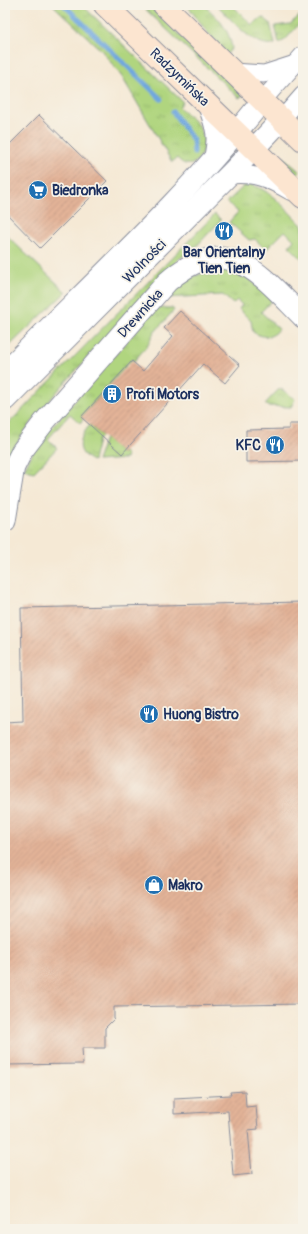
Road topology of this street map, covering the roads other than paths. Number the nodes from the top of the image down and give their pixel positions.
1 (105, 5) edge
2 (164, 5) edge
3 (299, 60) edge
4 (232, 72) junction
5 (303, 95) edge
6 (262, 101) junction
7 (206, 102) junction
8 (282, 119) junction
9 (237, 133) junction
10 (303, 140) edge
11 (254, 150) junction
12 (212, 161) junction
13 (230, 175) junction
14 (303, 198) edge
15 (303, 316) edge
16 (5, 372) edge
17 (5, 400) edge
18 (9, 479) edge
19 (5, 521) edge

1 - 7 main road, Radzymińska
2 - 4 main road
3 - 4 street
3 - 6 street
4 - 6 main road
5 - 8 street
6 - 8 main road
6 - 9 street, Wolności
7 - 9 main road, Radzymińska
7 - 12 street
8 - 10 main road
8 - 11 street, Wolności
9 - 11 main road, Radzymińska
9 - 12 street, Wolności
11 - 13 street, Wolności
11 - 14 main road, Radzymińska
12 - 16 street, Wolności
13 - 14 street
13 - 17 street, Wolności
15 - 18 street, Drewnicka
18 - 19 street, Drewnicka

